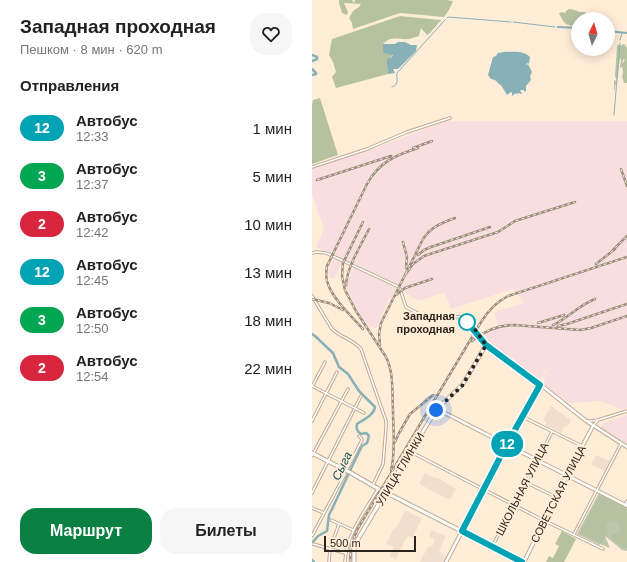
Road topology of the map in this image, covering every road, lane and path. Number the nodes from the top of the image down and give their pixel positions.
1 (450, 118) dead end
2 (312, 167) edge
3 (312, 253) edge
4 (312, 296) edge
5 (486, 345) junction
6 (325, 362) dead end
7 (337, 372) dead end
8 (540, 385) junction
9 (312, 387) edge
10 (348, 389) dead end
11 (326, 394) junction
12 (361, 396) dead end
13 (341, 401) junction
14 (355, 409) junction
15 (437, 409) junction
16 (627, 411) edge
17 (364, 413) dead end
18 (523, 417) junction
19 (585, 420) junction
20 (598, 420) junction
21 (312, 421) edge
22 (593, 426) junction
23 (552, 432) junction
24 (359, 436) dead end
25 (507, 444) junction
26 (622, 444) junction
27 (582, 447) junction
28 (627, 447) edge
29 (411, 452) junction
30 (312, 454) edge
31 (537, 460) junction
32 (328, 461) junction
33 (346, 472) junction
34 (567, 475) junction
35 (526, 482) junction
36 (373, 486) junction
37 (378, 489) junction
38 (484, 489) junction
39 (597, 490) junction
40 (386, 492) junction
41 (312, 493) edge
42 (556, 498) junction
43 (627, 501) edge
44 (514, 505) junction
45 (626, 506) edge
46 (312, 508) edge
47 (324, 513) junction
48 (331, 520) dead end
49 (545, 521) junction
50 (339, 524) junction
51 (353, 530) junction
52 (462, 531) junction
53 (574, 535) junction
54 (312, 536) edge
55 (313, 544) edge
56 (492, 547) junction
57 (330, 549) junction
58 (603, 550) dead end
59 (345, 553) junction
60 (354, 561) edge
61 (329, 562) edge
62 (345, 562) edge
63 (446, 562) edge
64 (519, 562) edge
65 (523, 562) edge

1 - 2 street
3 - 5 street
4 - 36 street
5 - 8 street
5 - 15 street, УЛИЦА ГЛИНКИ
6 - 9 street
7 - 11 street
8 - 18 street
8 - 19 street
9 - 11 street
10 - 13 street
11 - 13 street
11 - 21 street
12 - 14 street
13 - 14 street
13 - 30 street
14 - 17 street
14 - 32 street
15 - 25 street
15 - 29 street, УЛИЦА ГЛИНКИ
16 - 20 street
18 - 23 street
18 - 25 street
19 - 20 street
19 - 22 street
20 - 22 street
22 - 26 street
22 - 27 street, СОВЕТСКАЯ УЛИЦА
23 - 27 street
23 - 31 street, ШКОЛЬНАЯ УЛИЦА
24 - 33 street
25 - 31 street
25 - 38 street
26 - 28 street
26 - 39 street
27 - 34 street, СОВЕТСКАЯ УЛИЦА
29 - 38 street
29 - 40 street, УЛИЦА ГЛИНКИ
30 - 32 main road
31 - 34 street
31 - 35 street, ШКОЛЬНАЯ УЛИЦА
32 - 33 main road
32 - 41 street
33 - 36 main road
33 - 47 street
34 - 39 street
34 - 42 street, СОВЕТСКАЯ УЛИЦА
35 - 42 street
35 - 44 street, ШКОЛЬНАЯ УЛИЦА
36 - 37 main road
37 - 40 main road
37 - 51 street
38 - 44 street
38 - 52 street
39 - 45 street
39 - 53 street
40 - 52 main road
40 - 60 main road, УЛИЦА ГЛИНКИ
42 - 49 street, СОВЕТСКАЯ УЛИЦА
43 - 45 street
44 - 49 street
44 - 56 street, ШКОЛЬНАЯ УЛИЦА
46 - 47 street
47 - 54 street
48 - 50 street
49 - 53 street
49 - 65 street, СОВЕТСКАЯ УЛИЦА
50 - 51 street
50 - 57 street
51 - 59 street
52 - 56 main road
52 - 63 street
52 - 64 main road
53 - 58 street
55 - 57 street
56 - 65 main road
57 - 59 street
57 - 61 street
59 - 62 street

